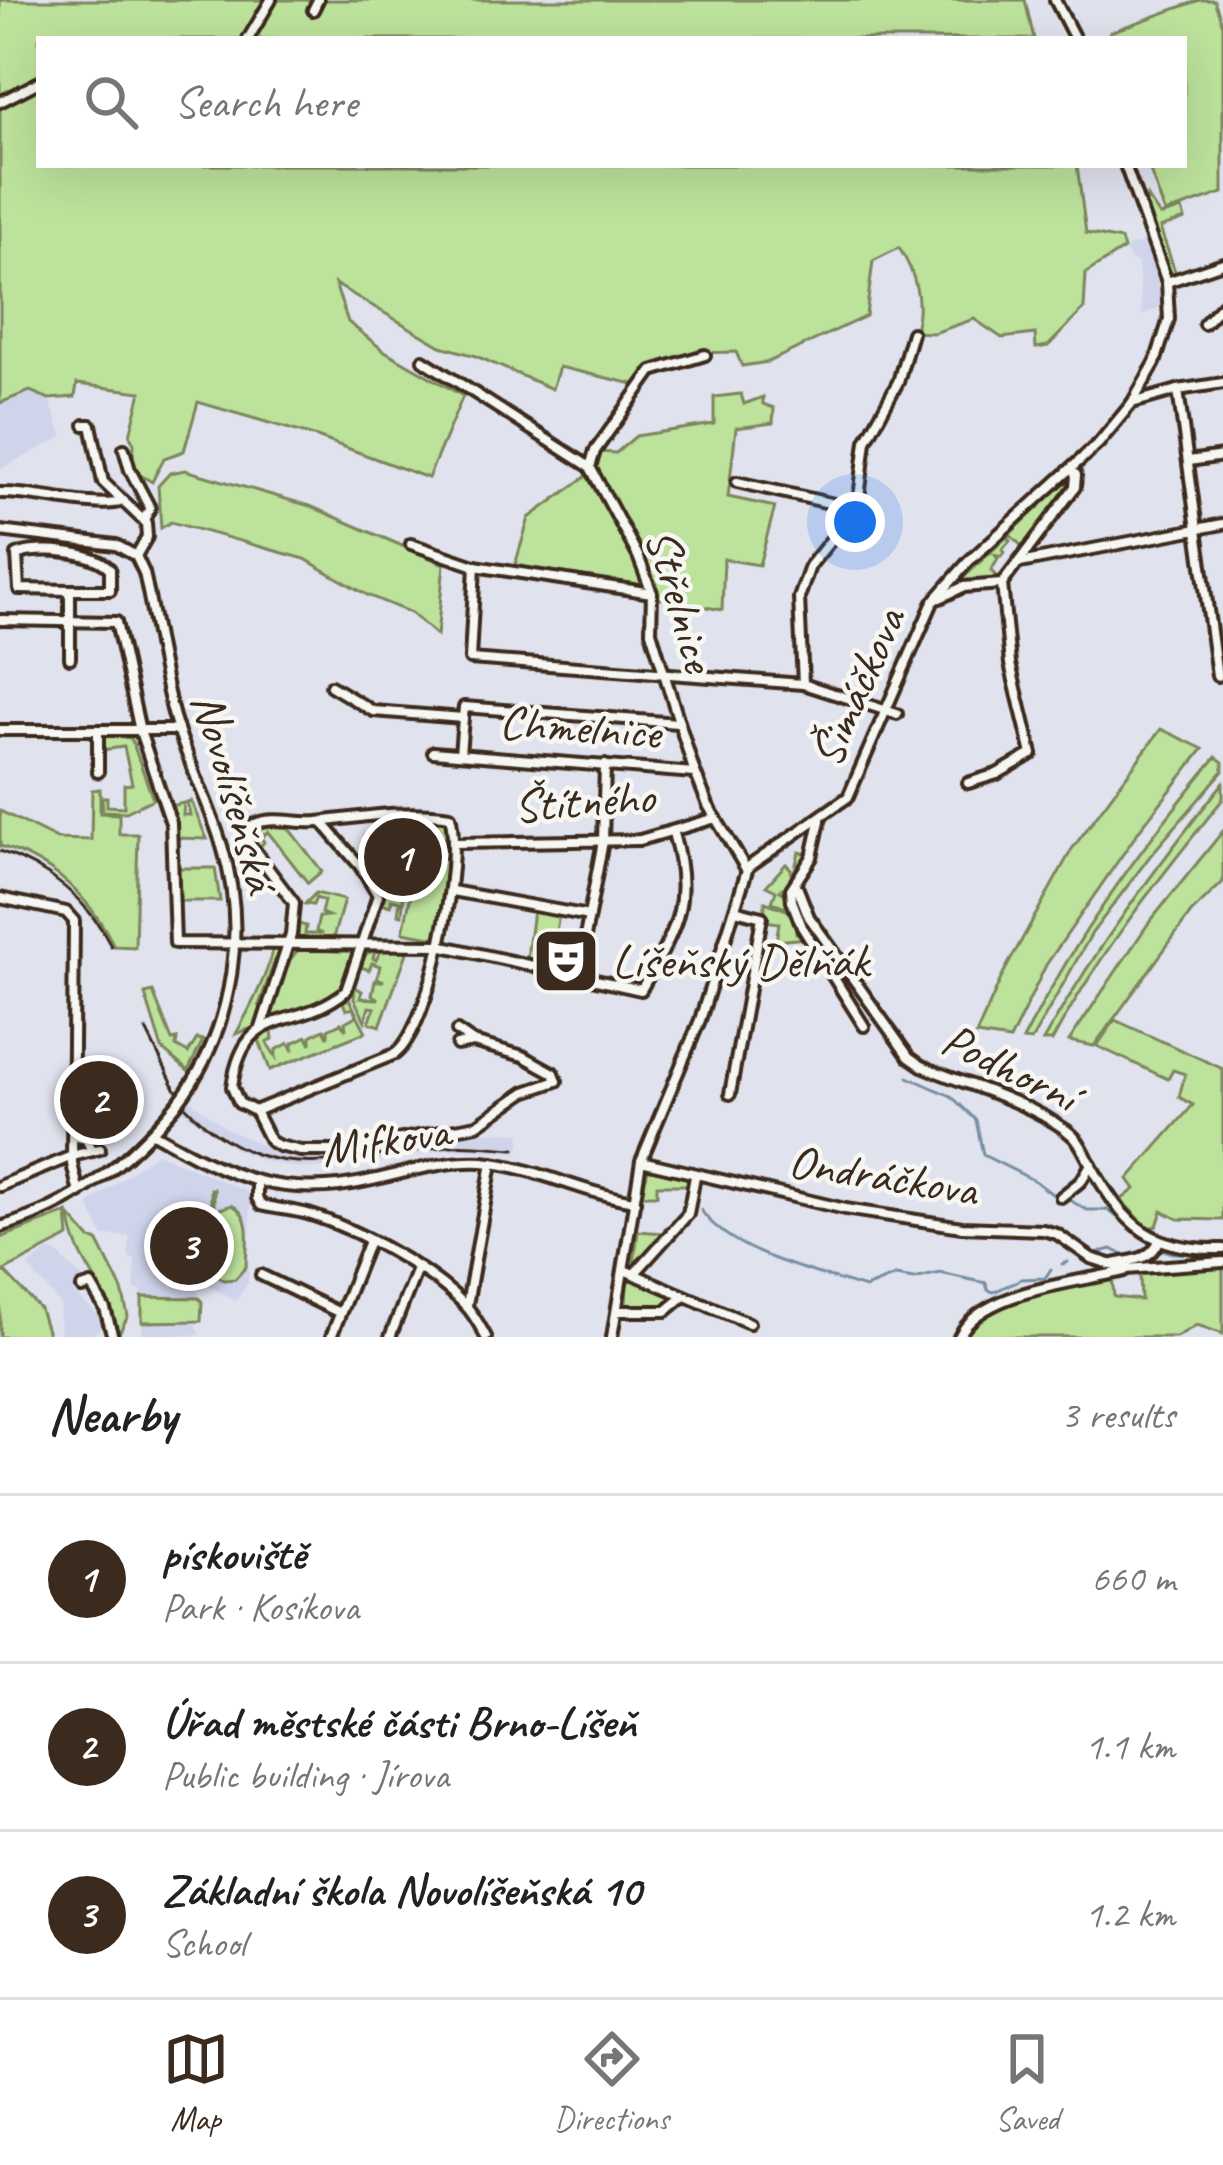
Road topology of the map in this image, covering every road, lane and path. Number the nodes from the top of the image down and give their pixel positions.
1 (271, 0) edge
2 (1055, 0) edge
3 (250, 36) edge
4 (1073, 36) edge
5 (36, 84) edge
6 (0, 102) edge
7 (1126, 168) edge
8 (1221, 264) edge
9 (1223, 275) edge
10 (1167, 282) junction
11 (1223, 304) edge
12 (1204, 324) dead end
13 (912, 333) dead end
14 (705, 355) dead end
15 (423, 360) dead end
16 (1223, 383) edge
17 (1178, 390) junction
18 (1132, 403) junction
19 (85, 425) dead end
20 (124, 449) dead end
21 (1223, 456) edge
22 (1189, 460) junction
23 (590, 467) junction
24 (1071, 470) junction
25 (737, 482) dead end
26 (0, 493) edge
27 (119, 502) junction
28 (856, 509) junction
29 (144, 520) junction
30 (1223, 524) edge
31 (1199, 528) junction
32 (0, 531) edge
33 (411, 544) dead end
34 (136, 556) junction
35 (1019, 563) junction
36 (475, 566) junction
37 (1002, 584) junction
38 (70, 590) junction
39 (652, 593) junction
40 (933, 602) junction
41 (0, 620) edge
42 (70, 621) junction
43 (70, 658) dead end
44 (664, 674) junction
45 (1217, 676) dead end
46 (803, 684) junction
47 (331, 686) dead end
48 (892, 712) junction
49 (463, 718) junction
50 (678, 723) junction
51 (0, 730) edge
52 (178, 730) junction
53 (98, 731) junction
54 (140, 731) junction
55 (433, 752) dead end
56 (460, 754) junction
57 (605, 766) junction
58 (98, 772) dead end
59 (694, 772) junction
60 (968, 783) dead end
61 (716, 818) junction
62 (820, 819) junction
63 (322, 822) junction
64 (673, 833) junction
65 (603, 841) junction
66 (454, 843) junction
67 (746, 871) junction
68 (798, 889) dead end
69 (452, 891) junction
70 (0, 898) edge
71 (734, 910) junction
72 (589, 916) junction
73 (234, 944) junction
74 (288, 944) junction
75 (364, 944) junction
76 (439, 945) junction
77 (578, 974) junction
78 (864, 1026) dead end
79 (261, 1028) junction
80 (457, 1031) dead end
81 (473, 1042) junction
82 (457, 1045) dead end
83 (540, 1064) junction
84 (541, 1088) junction
85 (730, 1094) dead end
86 (255, 1111) junction
87 (477, 1125) junction
88 (491, 1125) dead end
89 (153, 1132) junction
90 (73, 1136) junction
91 (72, 1156) junction
92 (641, 1161) junction
93 (492, 1163) junction
94 (1091, 1164) junction
95 (695, 1175) junction
96 (257, 1183) junction
97 (0, 1186) edge
98 (80, 1193) junction
99 (1061, 1197) dead end
100 (635, 1201) junction
101 (0, 1227) edge
102 (369, 1241) junction
103 (1157, 1246) junction
104 (1223, 1249) edge
105 (1223, 1262) edge
106 (1108, 1265) junction
107 (417, 1269) junction
108 (1126, 1269) junction
109 (629, 1272) junction
110 (261, 1275) dead end
111 (82, 1288) dead end
112 (683, 1297) junction
113 (467, 1306) junction
114 (618, 1311) junction
115 (340, 1313) junction
116 (749, 1323) dead end
117 (113, 1337) edge
118 (331, 1337) edge
119 (390, 1337) edge
120 (486, 1337) edge
121 (612, 1337) edge
122 (959, 1337) edge

1 - 3 street
2 - 4 street
5 - 6 street
7 - 10 street, Šimáčkova
8 - 9 street
8 - 10 street
10 - 18 street, Šimáčkova
11 - 12 street
13 - 28 street
14 - 23 street
15 - 23 street, Střelnice
16 - 17 street
17 - 18 street
17 - 22 street
18 - 24 street, Šimáčkova
19 - 27 street
20 - 29 street
21 - 22 street
22 - 31 street
23 - 39 street, Střelnice
24 - 35 street, Šimáčkova
24 - 40 street, Šimáčkova
25 - 28 street
26 - 27 street
27 - 29 street
28 - 46 street
29 - 34 street
30 - 31 street
31 - 35 street
31 - 45 street
32 - 34 street
33 - 36 street
34 - 52 street, Novolíšeňská
35 - 37 street, Šimáčkova
36 - 39 street
36 - 44 street
37 - 40 street, Šimáčkova
37 - 60 street
38 - 38 street
38 - 42 street
39 - 44 street, Střelnice
40 - 48 street, Šimáčkova
41 - 42 street
42 - 43 street
42 - 54 street
44 - 46 street
44 - 50 street, Střelnice
46 - 48 street
47 - 49 street
48 - 62 street, Šimáčkova
49 - 50 street
49 - 56 street, Chmelnice
50 - 59 street, Střelnice
51 - 53 street
52 - 54 street
52 - 73 street, Novolíšeňská
53 - 54 street
53 - 58 street
54 - 73 street
55 - 56 street, Chmelnice
56 - 57 street, Chmelnice
57 - 59 street, Chmelnice
57 - 65 street
59 - 61 street, Střelnice
61 - 64 street, Štítného
61 - 67 street, Střelnice
62 - 67 street, Šimáčkova
62 - 78 street
63 - 66 street
63 - 74 street
63 - 75 street
64 - 65 street, Štítného
64 - 77 street
65 - 66 street, Štítného
65 - 72 street
66 - 69 street
67 - 71 street
68 - 94 street, Podhorní
69 - 72 street
69 - 76 street
70 - 90 street
71 - 85 street
71 - 92 street
72 - 77 street
73 - 74 street
73 - 89 street, Novolíšeňská, bridge
74 - 75 street
74 - 79 street
75 - 76 street
75 - 79 street
76 - 77 street
76 - 86 street
79 - 86 street
80 - 81 street
81 - 82 street
81 - 83 street
83 - 84 street
83 - 84 street
84 - 87 street
86 - 87 street
87 - 88 street
89 - 96 street, Mifkova
89 - 98 street, Novolíšeňská
90 - 91 street
90 - 91 street
91 - 97 street
91 - 98 street
92 - 95 street, Ondráčkova
92 - 100 street
93 - 96 street, Mifkova
93 - 100 street, Mifkova
93 - 113 street
94 - 99 street
94 - 103 street, Podhorní
95 - 106 street, Ondráčkova
95 - 109 street
96 - 102 street
98 - 101 street, Novolíšeňská
100 - 109 street
102 - 107 street
102 - 115 street
103 - 104 street
103 - 106 street
105 - 108 street, Ondráčkova
106 - 108 street, Ondráčkova
107 - 113 street
107 - 119 street
108 - 122 street
109 - 112 street
109 - 114 street
110 - 115 street
111 - 117 street
112 - 114 street
112 - 116 street
113 - 120 street
114 - 121 street
115 - 118 street

